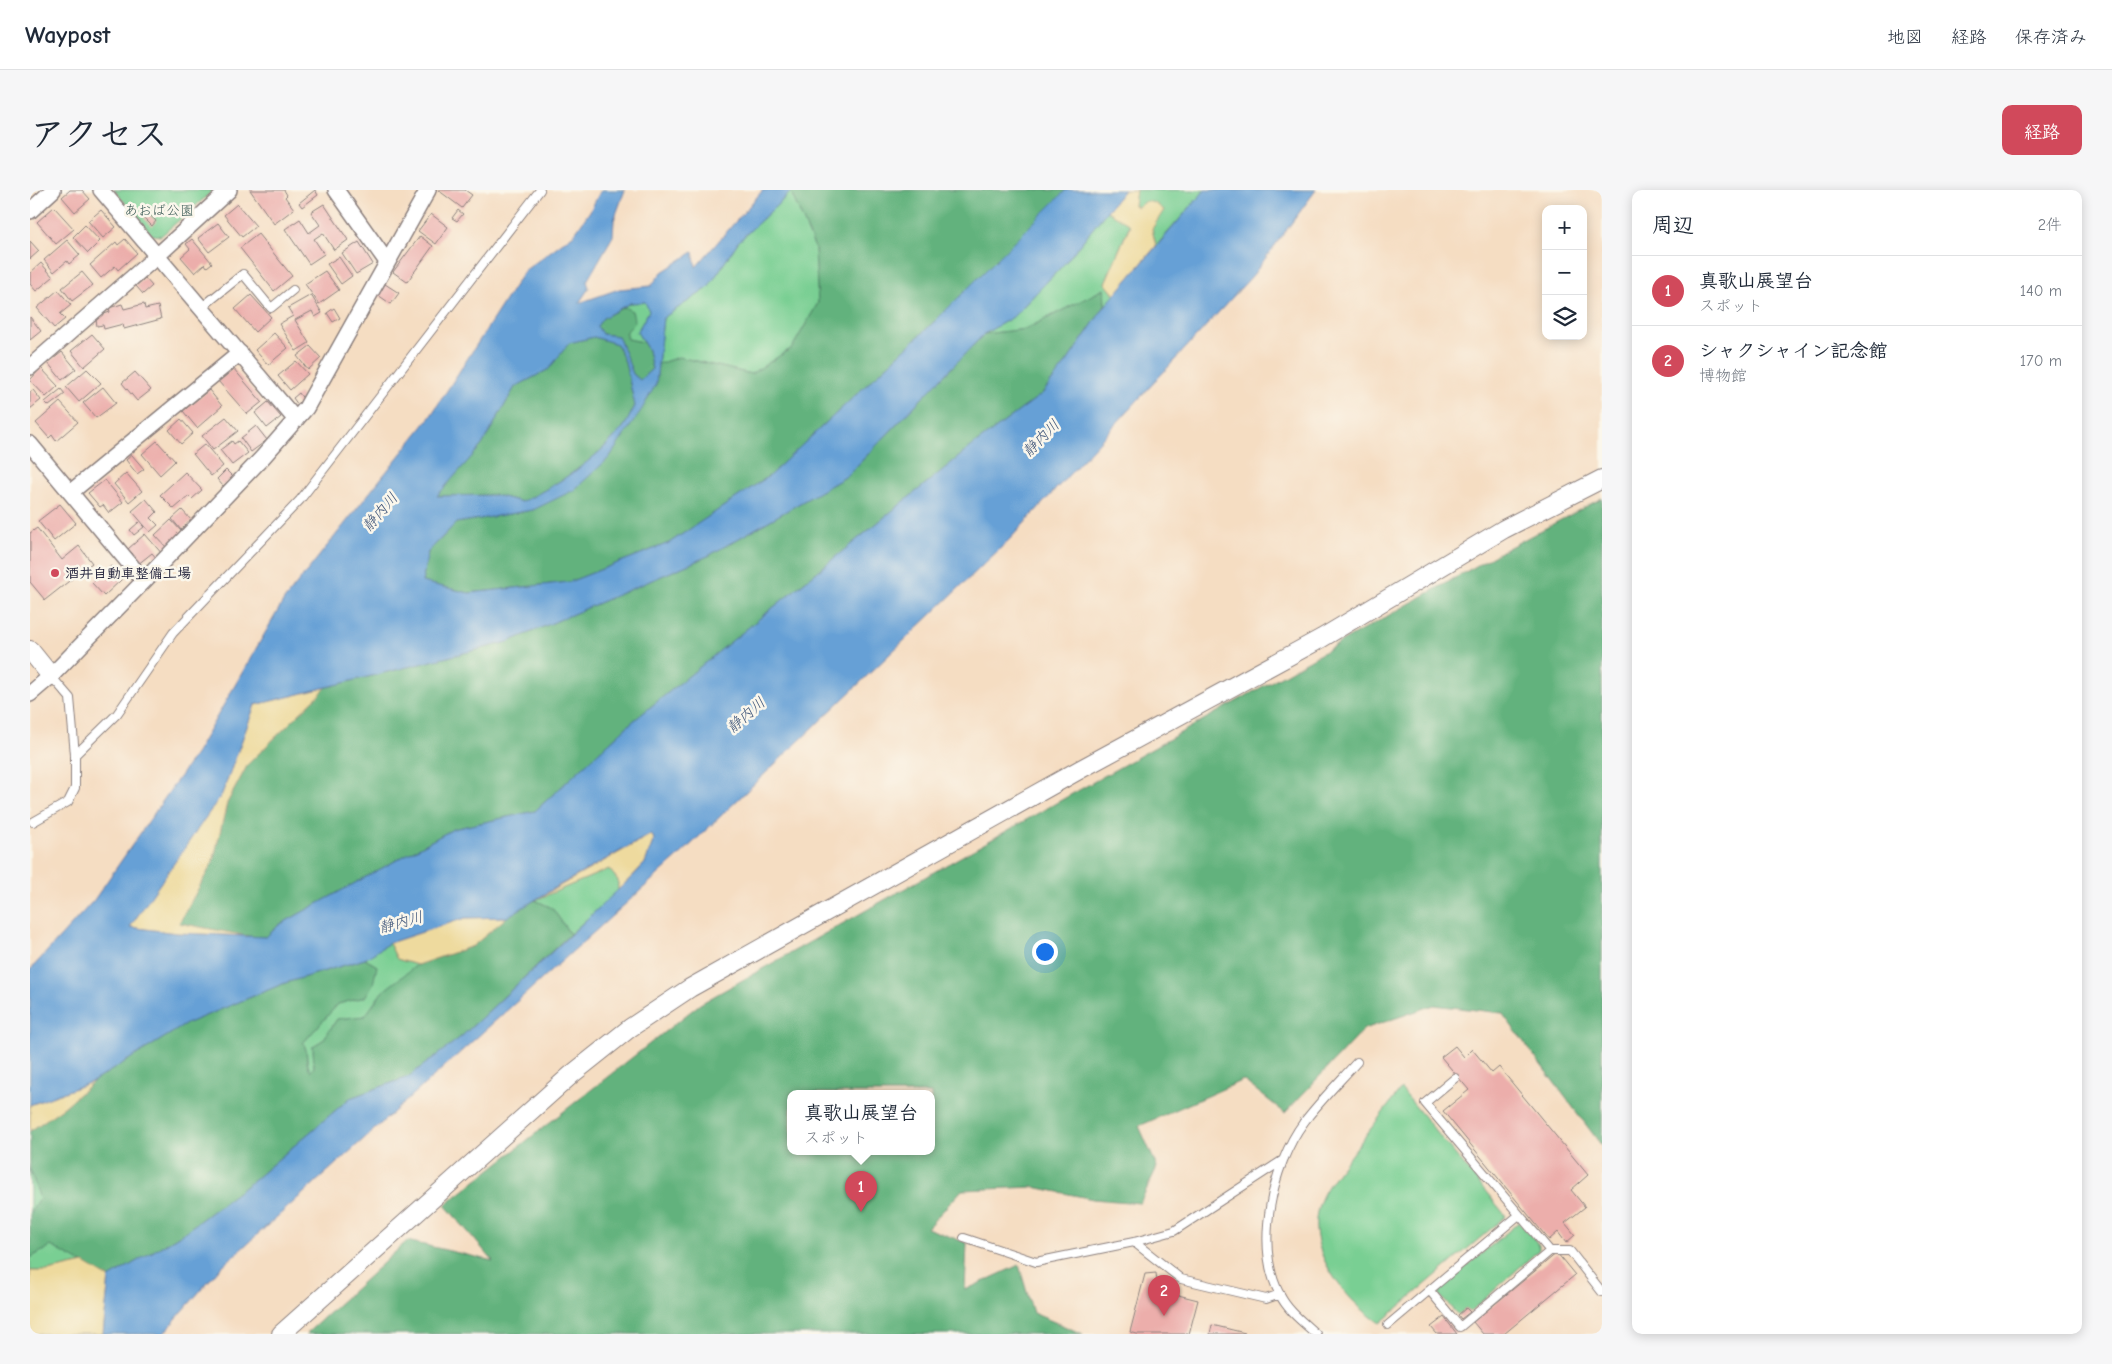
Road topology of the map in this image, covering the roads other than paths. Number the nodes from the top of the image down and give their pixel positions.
1 (53, 190) edge
2 (101, 190) edge
3 (229, 190) edge
4 (336, 190) edge
5 (428, 190) edge
6 (540, 190) edge
7 (30, 211) edge
8 (157, 256) junction
9 (387, 262) junction
10 (293, 290) dead end
11 (201, 308) junction
12 (240, 353) junction
13 (30, 367) edge
14 (296, 420) junction
15 (30, 444) edge
16 (1602, 479) edge
17 (71, 492) junction
18 (144, 581) junction
19 (30, 650) edge
20 (51, 676) junction
21 (30, 694) edge
22 (75, 755) junction
23 (33, 822) dead end
24 (1357, 1062) dead end
25 (1455, 1078) dead end
26 (1283, 1160) junction
27 (1520, 1216) junction
28 (964, 1238) dead end
29 (1134, 1242) junction
30 (1550, 1251) junction
31 (1430, 1291) junction
32 (1602, 1292) edge
33 (1280, 1294) junction
34 (1388, 1325) dead end
35 (281, 1334) edge
36 (1316, 1334) edge

1 - 7 street
2 - 8 street
3 - 8 street
4 - 9 street
5 - 9 street
6 - 22 lane
8 - 11 street
8 - 13 street
9 - 14 street
10 - 11 lane
11 - 12 street
12 - 14 street
12 - 17 street
14 - 18 street
15 - 17 street
16 - 35 street
17 - 18 street
18 - 20 street
19 - 20 street
20 - 21 street
20 - 22 lane
22 - 23 lane
24 - 26 lane
25 - 27 lane
26 - 29 lane
26 - 33 lane
27 - 30 lane
27 - 31 lane
28 - 29 lane
29 - 33 lane
30 - 31 lane
30 - 32 lane
31 - 34 lane
33 - 36 lane

